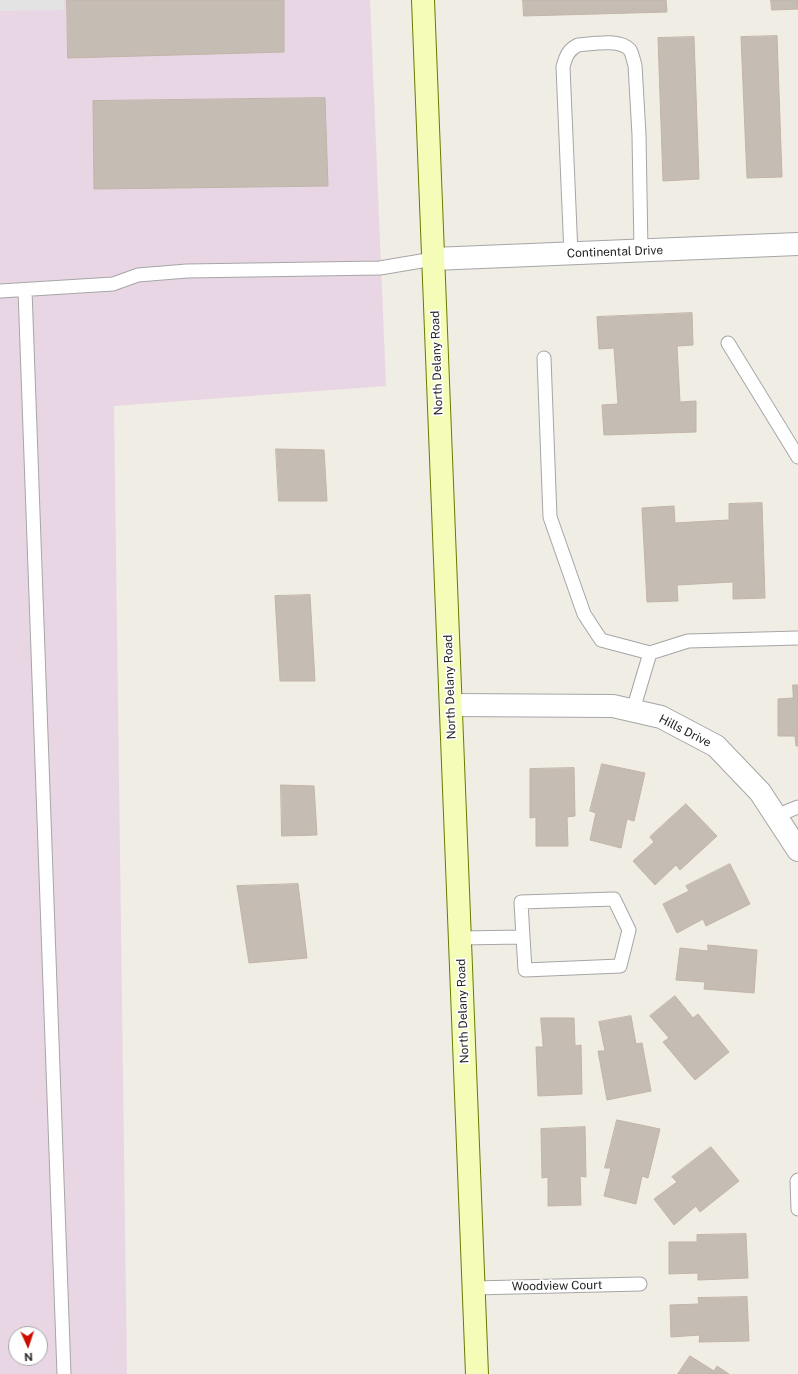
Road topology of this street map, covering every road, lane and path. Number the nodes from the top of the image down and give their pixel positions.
1 (423, 0) edge
2 (798, 244) edge
3 (641, 251) junction
4 (571, 254) junction
5 (433, 260) junction
6 (25, 290) junction
7 (0, 291) edge
8 (728, 343) dead end
9 (544, 358) dead end
10 (798, 456) edge
11 (798, 638) edge
12 (650, 654) junction
13 (451, 705) junction
14 (633, 710) junction
15 (798, 807) edge
16 (776, 816) junction
17 (798, 850) edge
18 (523, 937) junction
19 (460, 938) junction
20 (798, 1180) edge
21 (798, 1209) edge
22 (640, 1284) dead end
23 (474, 1288) junction
24 (64, 1374) edge
25 (477, 1374) edge

1 - 5 street, North Delany Road
2 - 3 street, Continental Drive
3 - 4 street, Continental Drive
3 - 4 lane
4 - 5 street, Continental Drive
5 - 6 lane
5 - 13 street, North Delany Road
6 - 7 lane
6 - 24 lane
8 - 10 lane
9 - 12 lane
11 - 12 lane
12 - 14 lane
13 - 14 street, Hills Drive
13 - 19 street, North Delany Road
14 - 16 street, Hills Drive
15 - 16 lane
16 - 17 street, Hills Drive
18 - 18 lane
18 - 19 lane
19 - 23 street, North Delany Road
20 - 21 lane
22 - 23 lane, Woodview Court
23 - 25 street, North Delany Road

